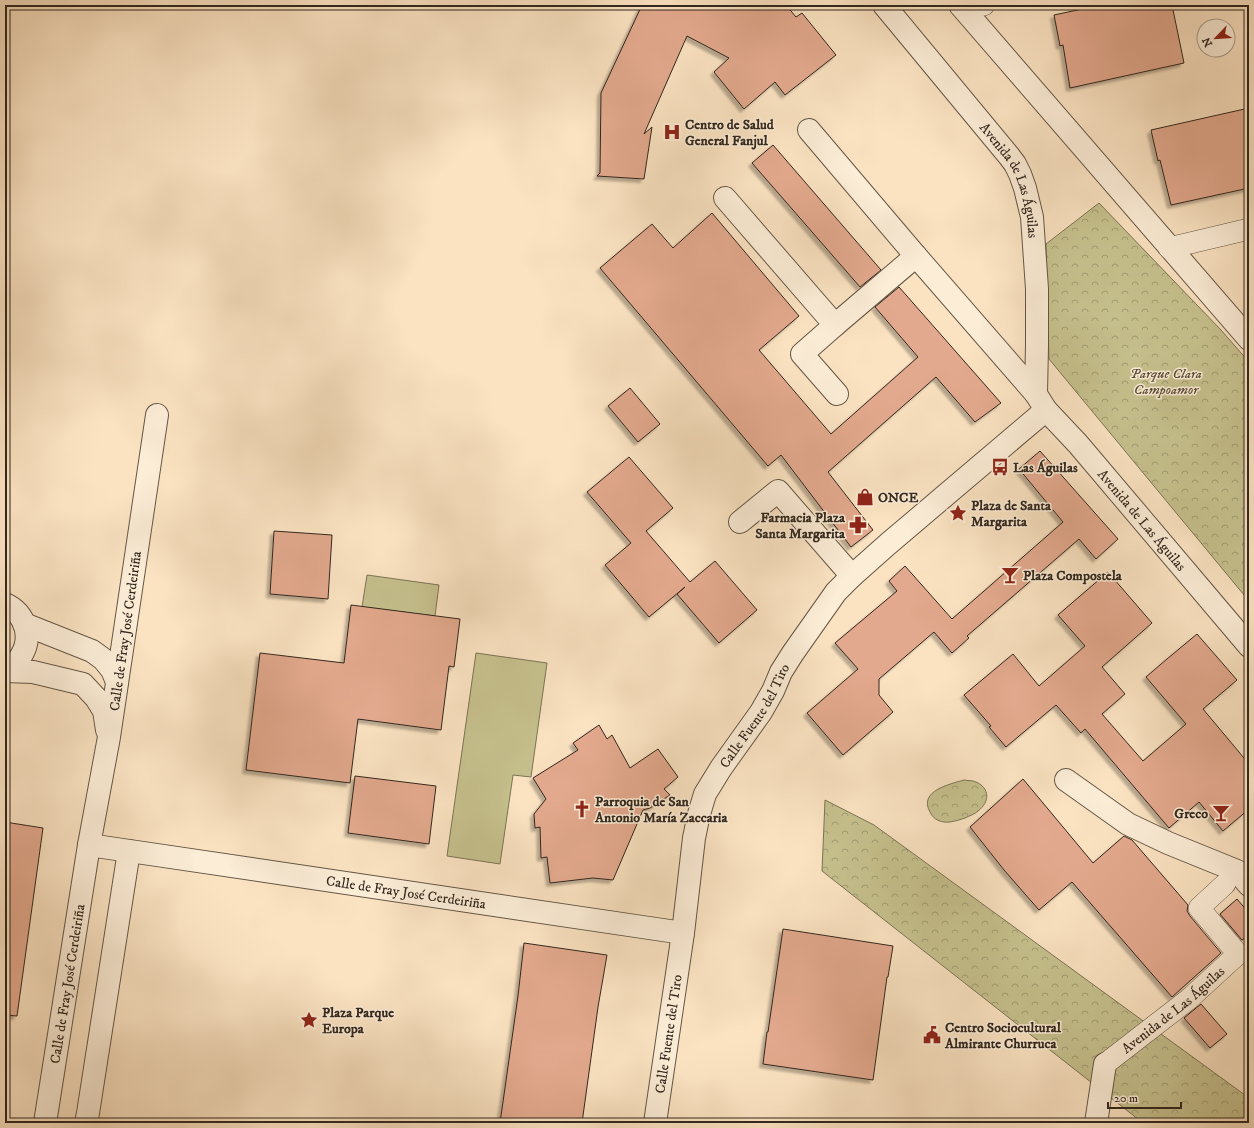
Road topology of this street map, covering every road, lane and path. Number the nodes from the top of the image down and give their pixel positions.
1 (884, 5) edge
2 (970, 6) edge
3 (809, 130) dead end
4 (725, 198) dead end
5 (1249, 229) edge
6 (1169, 248) junction
7 (916, 256) junction
8 (835, 325) junction
9 (1249, 339) edge
10 (837, 394) dead end
11 (1041, 402) junction
12 (157, 415) dead end
13 (740, 522) dead end
14 (852, 576) junction
15 (5, 604) edge
16 (24, 624) junction
17 (1249, 646) edge
18 (5, 671) edge
19 (117, 682) junction
20 (109, 737) junction
21 (1066, 780) dead end
22 (89, 845) junction
23 (129, 851) junction
24 (1240, 876) edge
25 (683, 933) junction
26 (1105, 1064) joint
27 (45, 1123) edge
28 (86, 1123) edge
29 (655, 1123) edge
30 (1096, 1123) edge

1 - 11 street, Avenida de Las Águilas
2 - 6 street
3 - 7 street, Avenida de Las Águilas
4 - 8 street
5 - 6 street
6 - 9 street
7 - 8 street
7 - 11 street, Avenida de Las Águilas
8 - 10 street
11 - 14 street, Calle Fuente del Tiro
11 - 17 street, Avenida de Las Águilas
12 - 19 street, Calle de Fray José Cerdeiriña
13 - 14 street
14 - 25 street, Calle Fuente del Tiro
15 - 16 street
16 - 18 street
16 - 19 street
18 - 20 street
19 - 20 street, Calle de Fray José Cerdeiriña
20 - 22 street, Calle de Fray José Cerdeiriña
21 - 24 street, Avenida de Las Águilas
22 - 23 street, Calle de Fray José Cerdeiriña
22 - 27 street, Calle de Fray José Cerdeiriña
23 - 25 street, Calle de Fray José Cerdeiriña
23 - 28 street
24 - 26 street, Avenida de Las Águilas
25 - 29 street, Calle Fuente del Tiro
26 - 30 street

